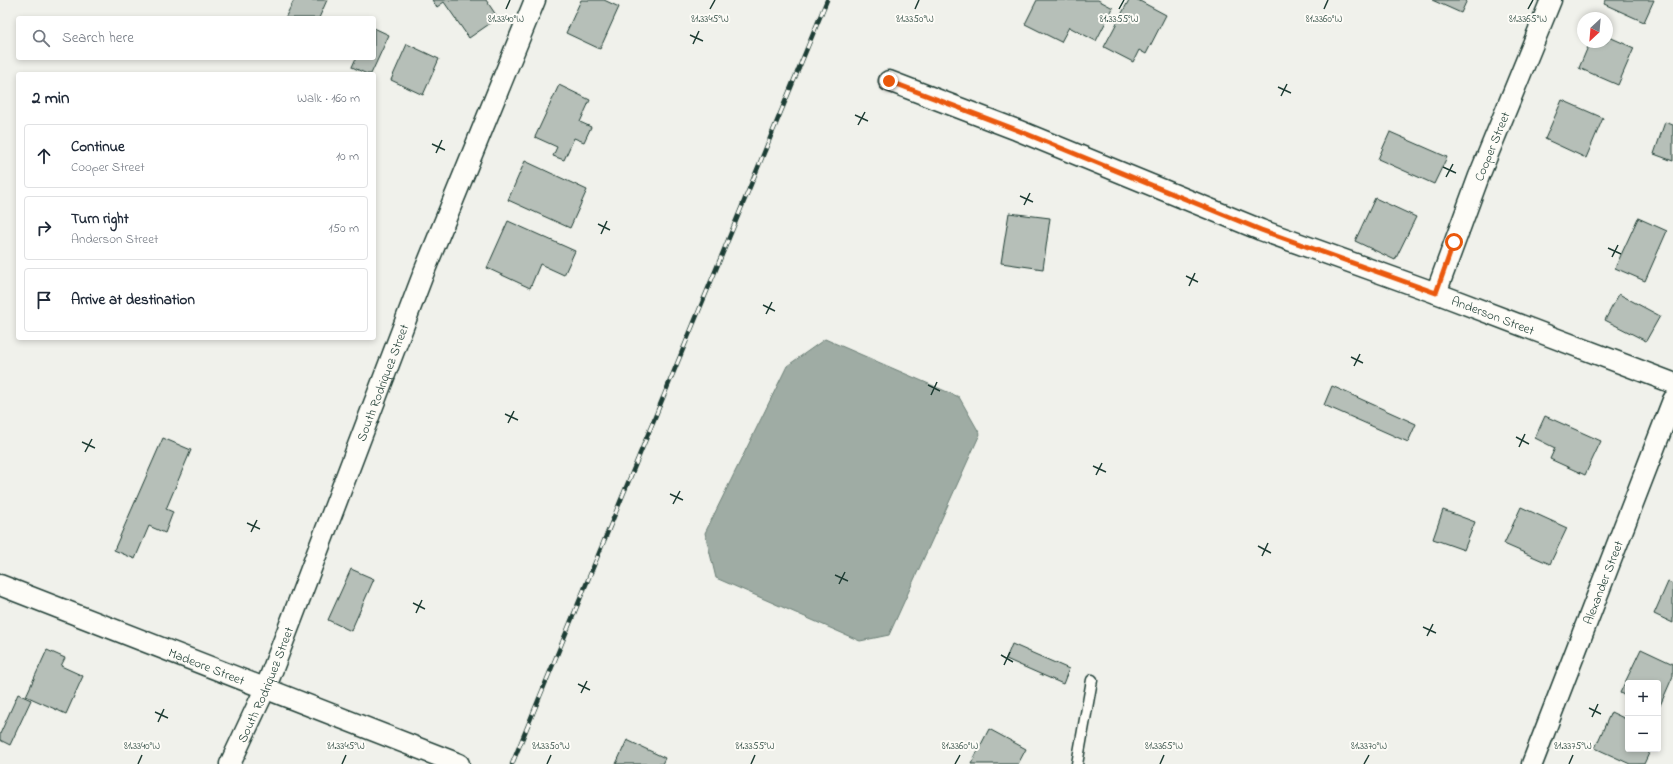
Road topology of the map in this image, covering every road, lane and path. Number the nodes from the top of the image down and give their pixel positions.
1 (535, 0) edge
2 (1551, 0) edge
3 (889, 81) dead end
4 (1436, 293) junction
5 (1673, 383) edge
6 (1673, 400) edge
7 (0, 585) edge
8 (1092, 680) dead end
9 (266, 688) junction
10 (230, 764) edge
11 (459, 764) edge
12 (1077, 764) edge
13 (1532, 764) edge

1 - 9 street, South Rodriquez Street
2 - 4 street, Cooper Street
3 - 4 street, Anderson Street
4 - 5 street, Anderson Street
6 - 13 street, Alexander Street
7 - 9 street, Madeore Street
8 - 12 lane
9 - 10 street, South Rodriquez Street
9 - 11 street, Madeore Street

